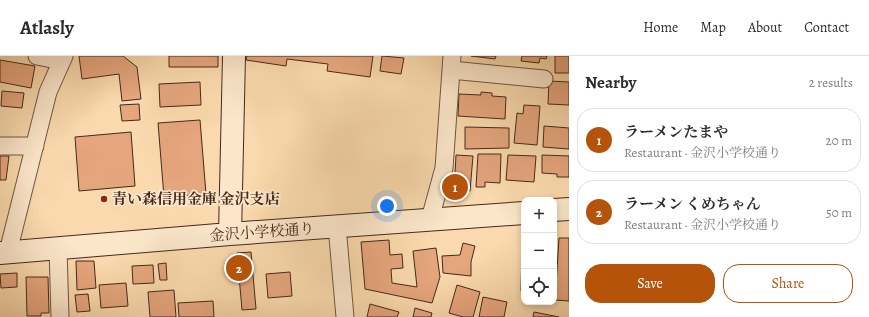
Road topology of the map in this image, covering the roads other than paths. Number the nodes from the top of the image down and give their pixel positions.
1 (37, 56) edge
2 (234, 56) edge
3 (63, 59) edge
4 (452, 63) edge
5 (544, 79) dead end
6 (0, 146) edge
7 (35, 146) junction
8 (569, 209) edge
9 (557, 210) edge
10 (521, 212) edge
11 (430, 219) junction
12 (337, 226) junction
13 (230, 234) junction
14 (58, 248) junction
15 (4, 253) edge
16 (60, 317) edge
17 (345, 317) edge

1 - 3 street
2 - 13 street
3 - 7 street
4 - 5 street
4 - 11 street
6 - 7 street
7 - 15 street
8 - 9 street
10 - 11 street, 金沢小学校通り
11 - 12 street, 金沢小学校通り
12 - 13 street, 金沢小学校通り
12 - 17 street
13 - 14 street, 金沢小学校通り
14 - 15 street, 金沢小学校通り
14 - 16 street

